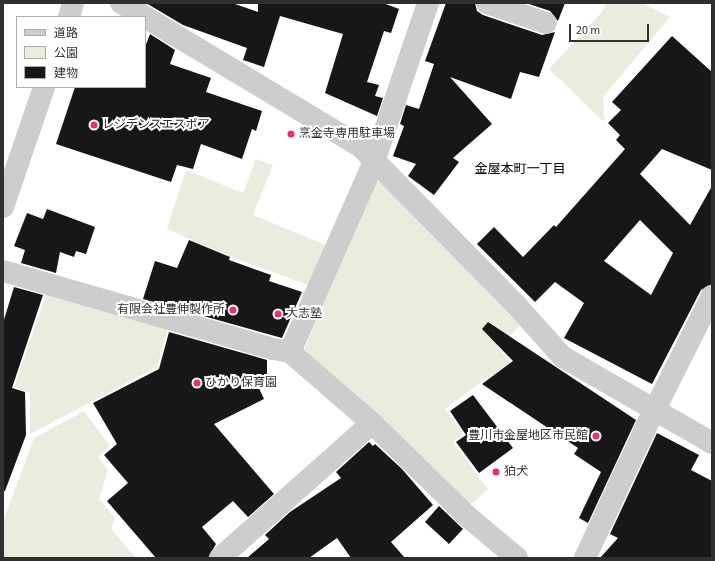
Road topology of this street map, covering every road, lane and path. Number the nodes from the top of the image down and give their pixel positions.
1 (73, 3) edge
2 (121, 3) edge
3 (428, 3) edge
4 (487, 3) edge
5 (68, 16) edge
6 (143, 16) edge
7 (146, 18) edge
8 (546, 22) dead end
9 (44, 88) edge
10 (375, 159) junction
11 (3, 207) edge
12 (3, 271) edge
13 (712, 296) edge
14 (290, 352) junction
15 (654, 412) junction
16 (372, 423) junction
17 (712, 443) edge
18 (220, 558) edge
19 (517, 558) edge
20 (585, 558) edge

1 - 5 street
2 - 6 street
3 - 10 street
4 - 8 street
7 - 10 street
9 - 11 street
10 - 14 street
10 - 15 street
12 - 14 street
13 - 15 street
14 - 16 street
15 - 17 street
15 - 20 street
16 - 18 street
16 - 19 street

